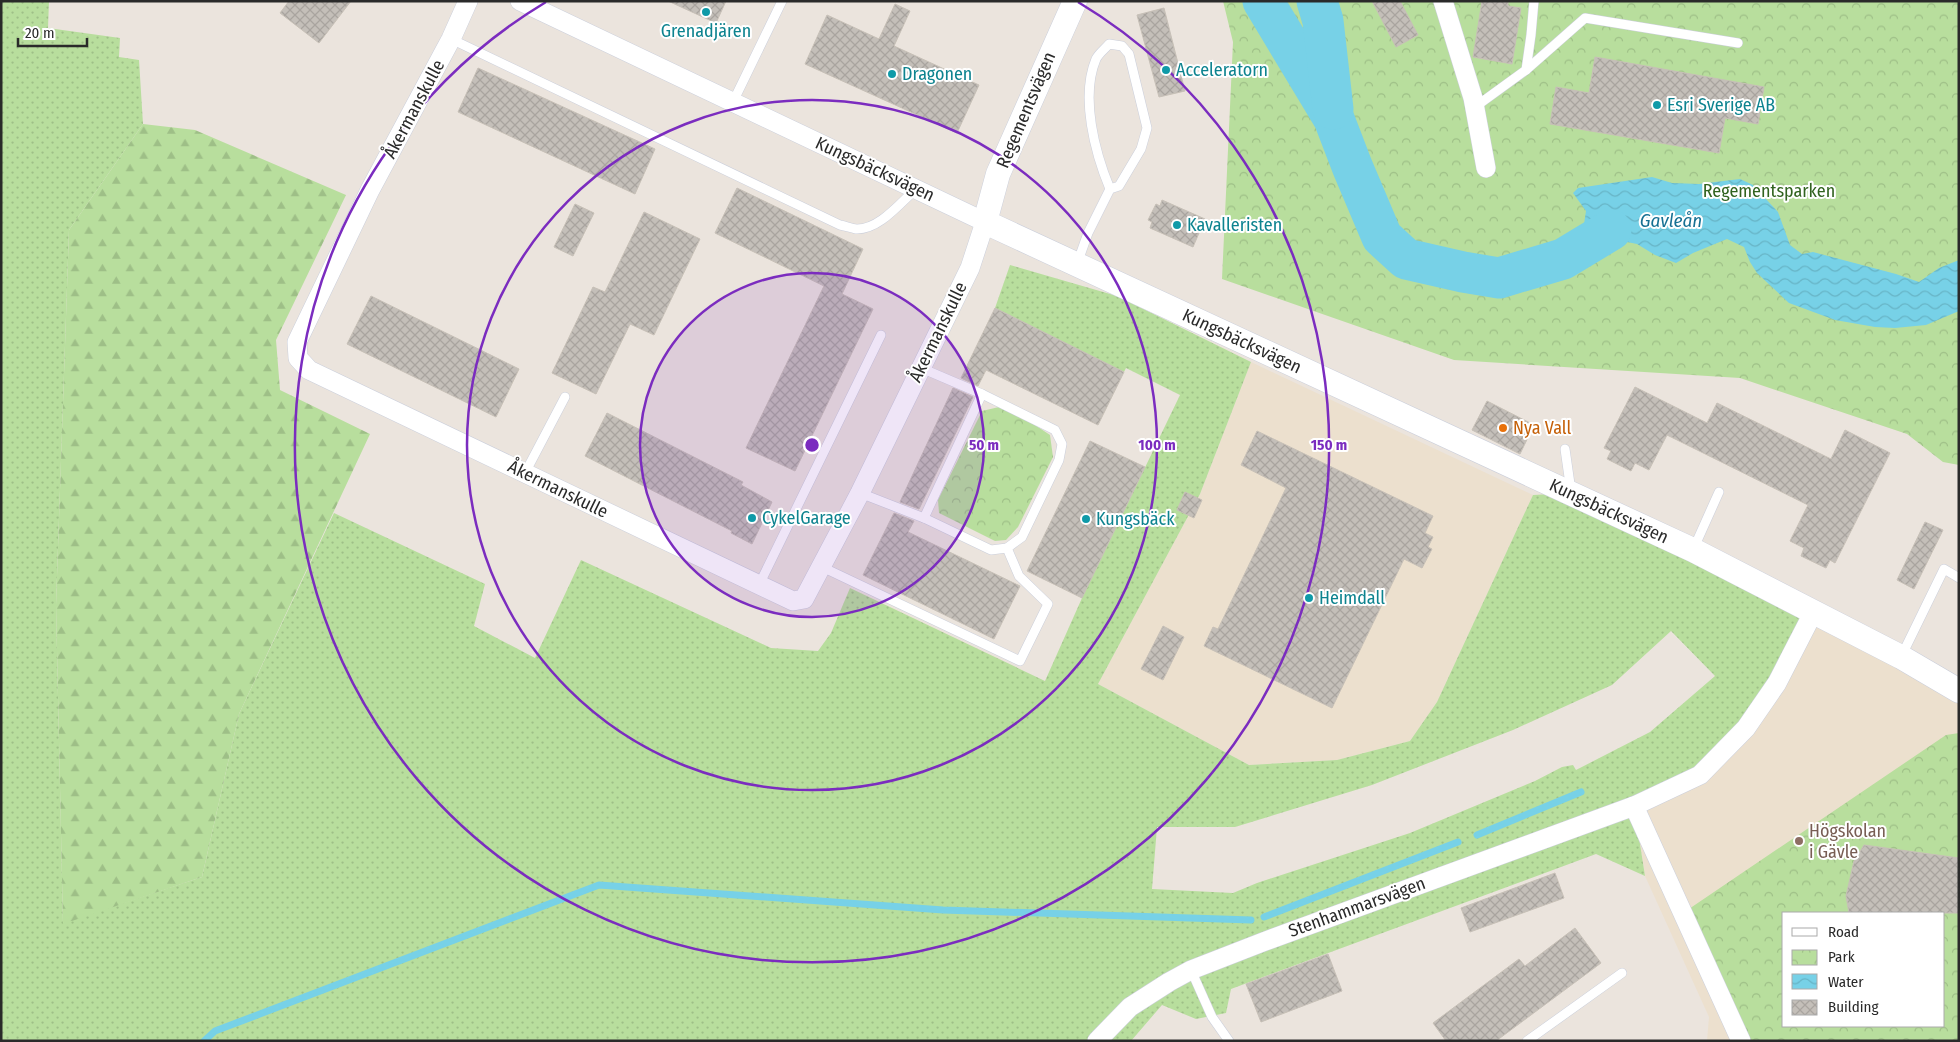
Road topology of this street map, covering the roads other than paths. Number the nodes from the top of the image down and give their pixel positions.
1 (468, 1) edge
2 (520, 1) edge
3 (782, 1) edge
4 (1074, 1) edge
5 (1443, 1) edge
6 (1534, 1) edge
7 (451, 39) junction
8 (1738, 43) dead end
9 (1526, 70) junction
10 (733, 102) junction
11 (1474, 107) junction
12 (1486, 168) dead end
13 (916, 188) junction
14 (1110, 189) junction
15 (985, 222) junction
16 (1077, 264) junction
17 (880, 335) dead end
18 (921, 368) junction
19 (982, 394) junction
20 (565, 396) dead end
21 (1565, 449) dead end
22 (525, 473) junction
23 (1719, 492) dead end
24 (860, 493) junction
25 (1571, 494) junction
26 (924, 518) junction
27 (1007, 548) junction
28 (1693, 550) junction
29 (822, 567) junction
30 (1959, 578) edge
31 (759, 585) junction
32 (1813, 612) junction
33 (1901, 658) junction
34 (1959, 691) edge
35 (1634, 806) junction
36 (1192, 970) junction
37 (1622, 973) dead end
38 (1098, 1041) edge
39 (1229, 1041) edge
40 (1527, 1041) edge
41 (1741, 1041) edge

1 - 7 street, Åkermanskulle
2 - 10 street, Kungsbäcksvägen
3 - 10 lane
4 - 15 street, Regementsvägen
5 - 11 street
6 - 9 lane
7 - 13 lane
7 - 22 street, Åkermanskulle
8 - 9 lane
9 - 11 lane
10 - 13 street, Kungsbäcksvägen
11 - 12 street
13 - 15 street, Kungsbäcksvägen
14 - 14 lane
14 - 16 lane
15 - 16 street, Kungsbäcksvägen
15 - 18 street, Åkermanskulle
16 - 25 street, Kungsbäcksvägen
17 - 31 lane
18 - 19 lane
18 - 24 street, Åkermanskulle
19 - 26 lane
19 - 27 lane
20 - 22 lane
21 - 25 lane
22 - 31 street, Åkermanskulle
23 - 28 lane
24 - 26 lane
24 - 29 street, Åkermanskulle
25 - 28 street, Kungsbäcksvägen
26 - 27 lane
27 - 29 lane
28 - 32 street, Kungsbäcksvägen
29 - 31 street, Åkermanskulle
30 - 33 lane
32 - 33 street, Kungsbäcksvägen
32 - 35 street, Stenhammarsvägen
33 - 34 street, Kungsbäcksvägen
35 - 36 street, Stenhammarsvägen
35 - 41 street
36 - 38 street, Stenhammarsvägen
36 - 39 lane
37 - 40 lane

